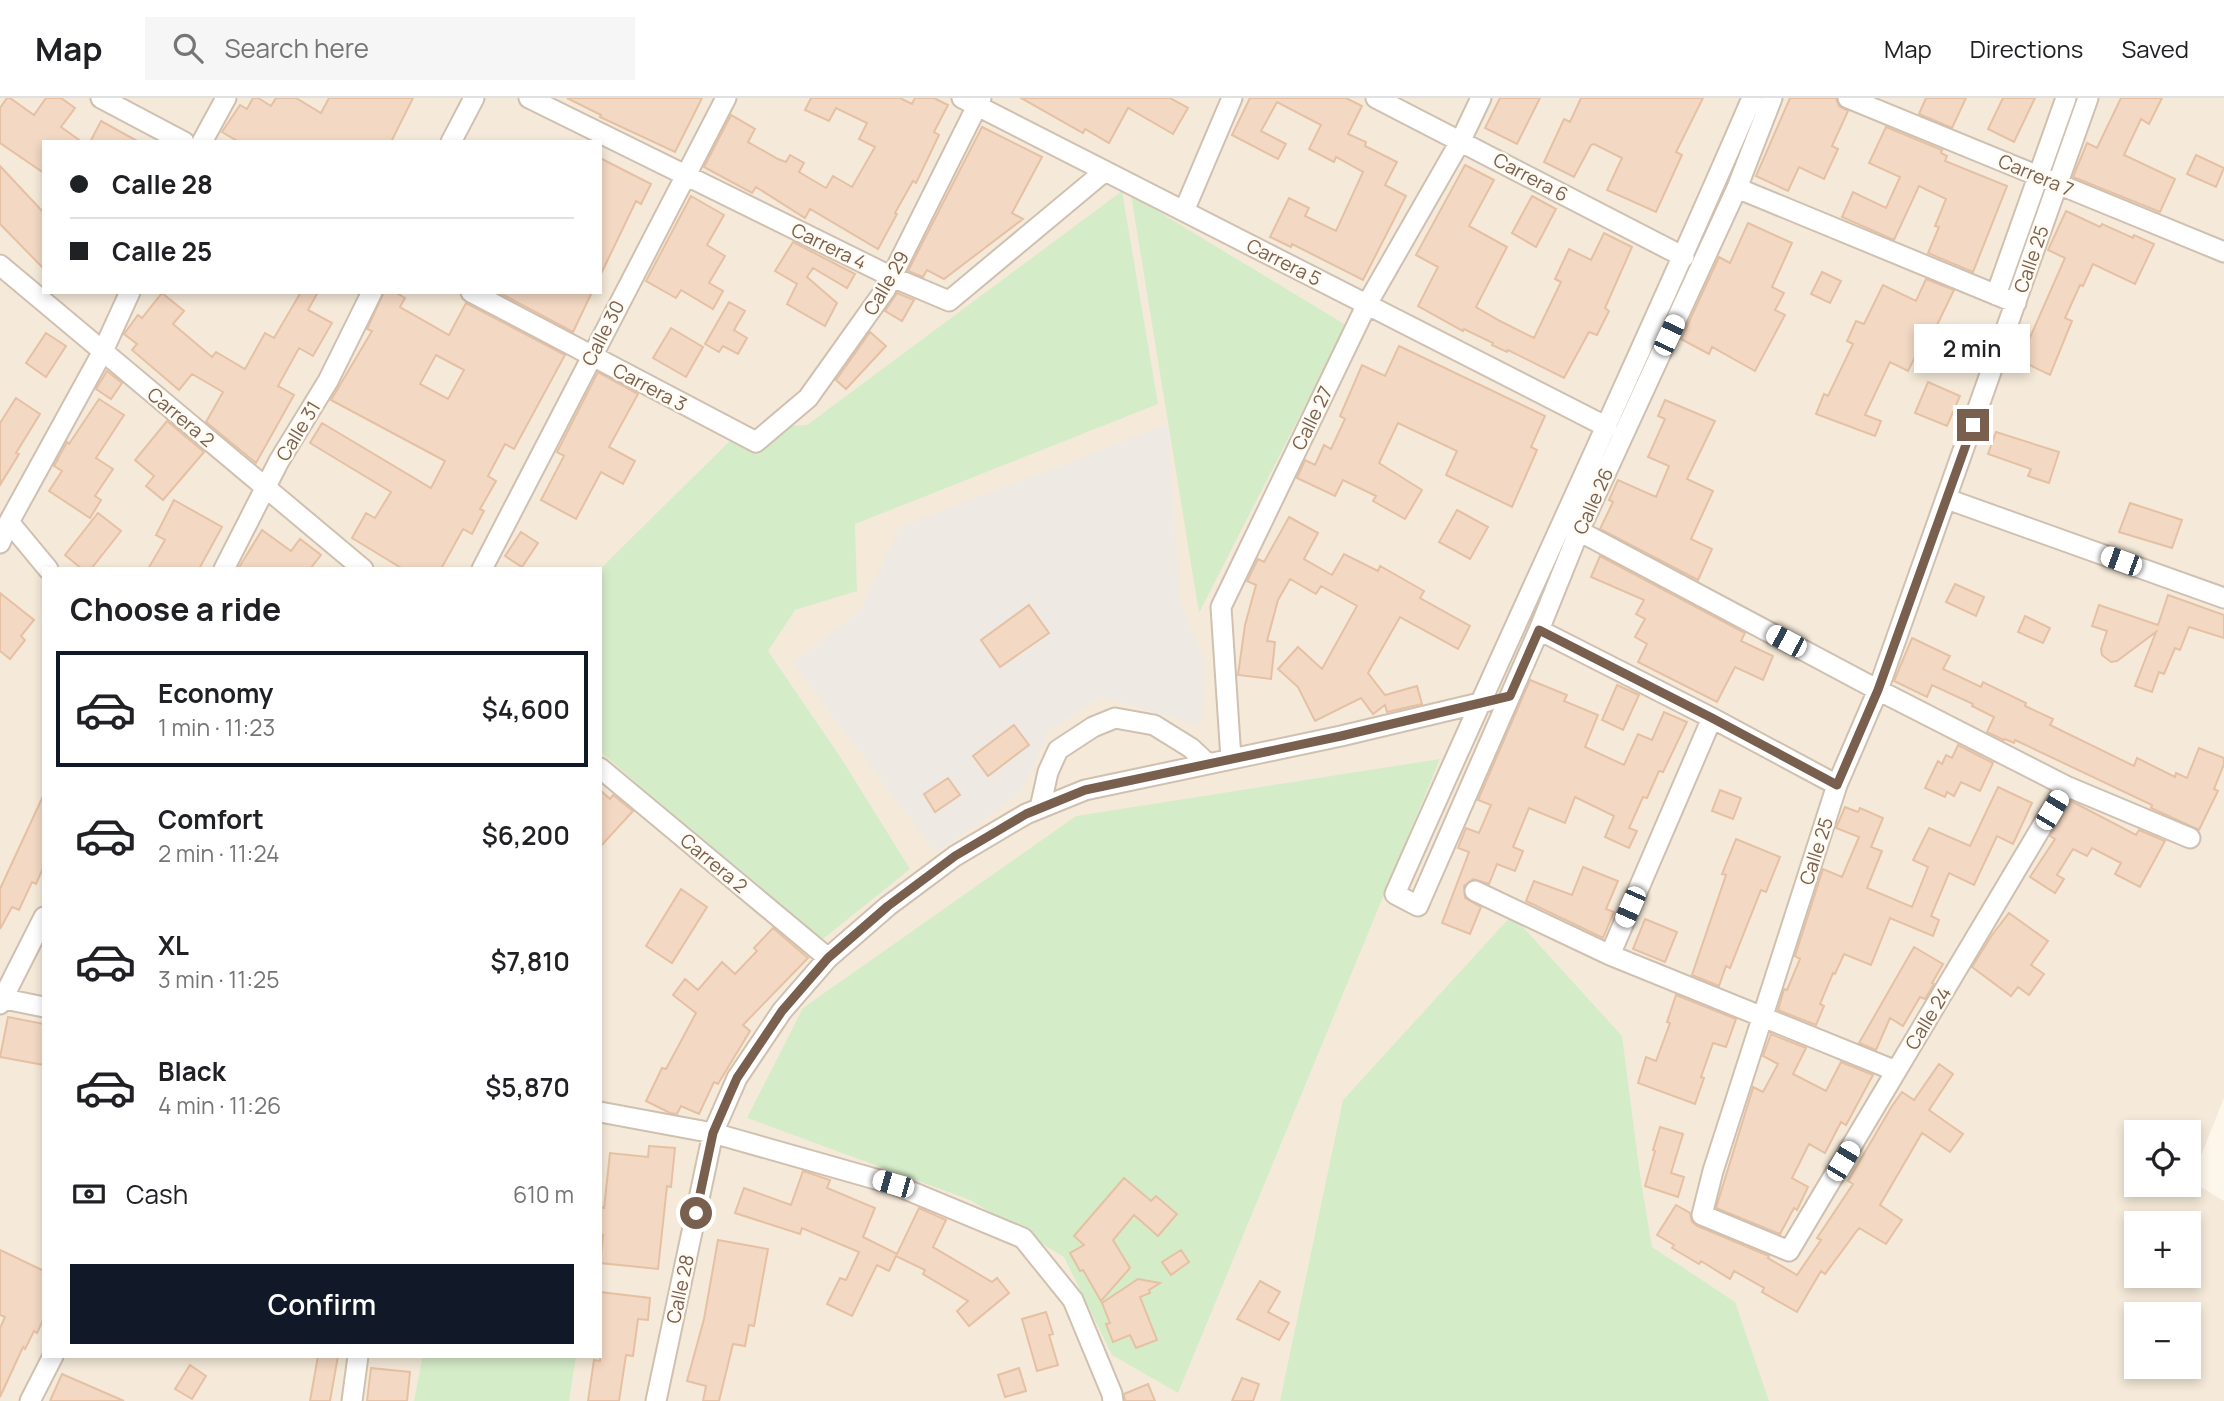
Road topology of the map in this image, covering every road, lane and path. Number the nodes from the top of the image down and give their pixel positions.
1 (101, 98) edge
2 (226, 98) edge
3 (474, 98) edge
4 (529, 98) edge
5 (726, 98) edge
6 (1232, 98) edge
7 (1376, 98) edge
8 (1481, 98) edge
9 (1752, 98) edge
10 (1772, 98) edge
11 (1848, 98) edge
12 (2066, 98) edge
13 (2088, 98) edge
14 (973, 101) edge
15 (180, 140) edge
16 (203, 140) edge
17 (452, 140) edge
18 (1461, 140) junction
19 (1105, 171) junction
20 (686, 175) junction
21 (2038, 175) junction
22 (2058, 184) junction
23 (1737, 188) junction
24 (1184, 211) junction
25 (2224, 252) edge
26 (1684, 257) junction
27 (0, 265) edge
28 (892, 277) junction
29 (129, 294) edge
30 (371, 294) edge
31 (475, 294) edge
32 (1996, 295) junction
33 (2016, 303) junction
34 (1367, 304) junction
35 (103, 351) junction
36 (592, 356) junction
37 (1606, 427) junction
38 (755, 442) joint
39 (267, 488) junction
40 (1947, 499) junction
41 (9, 522) junction
42 (1579, 531) junction
43 (0, 543) edge
44 (46, 567) edge
45 (225, 567) edge
46 (361, 567) edge
47 (483, 567) edge
48 (2224, 598) edge
49 (1539, 630) junction
50 (1878, 690) junction
51 (1510, 696) junction
52 (1479, 704) junction
53 (1712, 718) junction
54 (1230, 759) junction
55 (1208, 764) junction
56 (602, 770) edge
57 (1837, 785) junction
58 (2066, 786) junction
59 (1040, 808) junction
60 (2190, 838) dead end
61 (1475, 891) dead end
62 (42, 921) edge
63 (1610, 955) junction
64 (828, 958) junction
65 (1, 1000) edge
66 (42, 1007) edge
67 (1762, 1016) junction
68 (1896, 1071) junction
69 (602, 1112) edge
70 (713, 1133) junction
71 (1789, 1251) joint
72 (52, 1358) edge
73 (358, 1358) edge
74 (1113, 1399) edge
75 (30, 1401) edge
76 (352, 1401) edge
77 (656, 1401) edge

1 - 15 street
2 - 16 street
3 - 17 street
4 - 20 street, Carrera 4
5 - 20 street, Calle 30
6 - 24 street
7 - 18 street, Carrera 6
8 - 18 street, Calle 27
9 - 26 street, Calle 26
10 - 23 street, Calle 26
11 - 21 street, Carrera 7
12 - 21 street, Calle 25
13 - 22 street, Calle 25
14 - 19 street, Carrera 5
14 - 28 street, Calle 29
18 - 26 street, Carrera 6
18 - 34 street, Calle 27
19 - 24 street, Carrera 5
19 - 28 street, Carrera 4
20 - 28 street, Carrera 4
20 - 36 street, Calle 30
21 - 22 street, Carrera 7
21 - 32 street, Calle 25
22 - 25 street, Carrera 7
22 - 33 street, Calle 25
23 - 32 street
23 - 42 street, Calle 26
24 - 34 street, Carrera 5
26 - 37 street, Calle 26
27 - 35 street, Carrera 2
28 - 38 street, Calle 29
29 - 35 street
30 - 39 street, Calle 31
31 - 36 street, Carrera 3
32 - 33 street
33 - 40 street, Calle 25
34 - 37 street, Carrera 5
34 - 54 street, Calle 27
35 - 39 street, Carrera 2
35 - 41 street
36 - 38 street, Carrera 3
36 - 47 street, Calle 30
37 - 52 street, Calle 26
39 - 45 street, Calle 31
39 - 46 street, Carrera 2
40 - 48 street
40 - 50 street, Calle 25
41 - 43 street
41 - 44 street
42 - 49 street, Calle 26
42 - 50 street
49 - 51 street, Calle 26
49 - 53 street
50 - 57 street, Calle 25
50 - 58 street
51 - 52 street, Calle 28
51 - 52 street, Calle 26
52 - 54 street, Calle 28
53 - 57 street
53 - 63 street
54 - 55 street, Calle 28
55 - 59 street, Calle 28
55 - 59 street
56 - 64 street, Carrera 2
57 - 67 street, Calle 25
58 - 60 street
58 - 68 street, Calle 24
59 - 64 street, Calle 28
61 - 63 street
62 - 65 street
63 - 67 street
64 - 70 street, Calle 28
65 - 66 street
67 - 68 street
67 - 71 street, Calle 25
68 - 71 street, Calle 24
69 - 70 street
70 - 74 street
70 - 77 street, Calle 28
72 - 75 street
73 - 76 street

